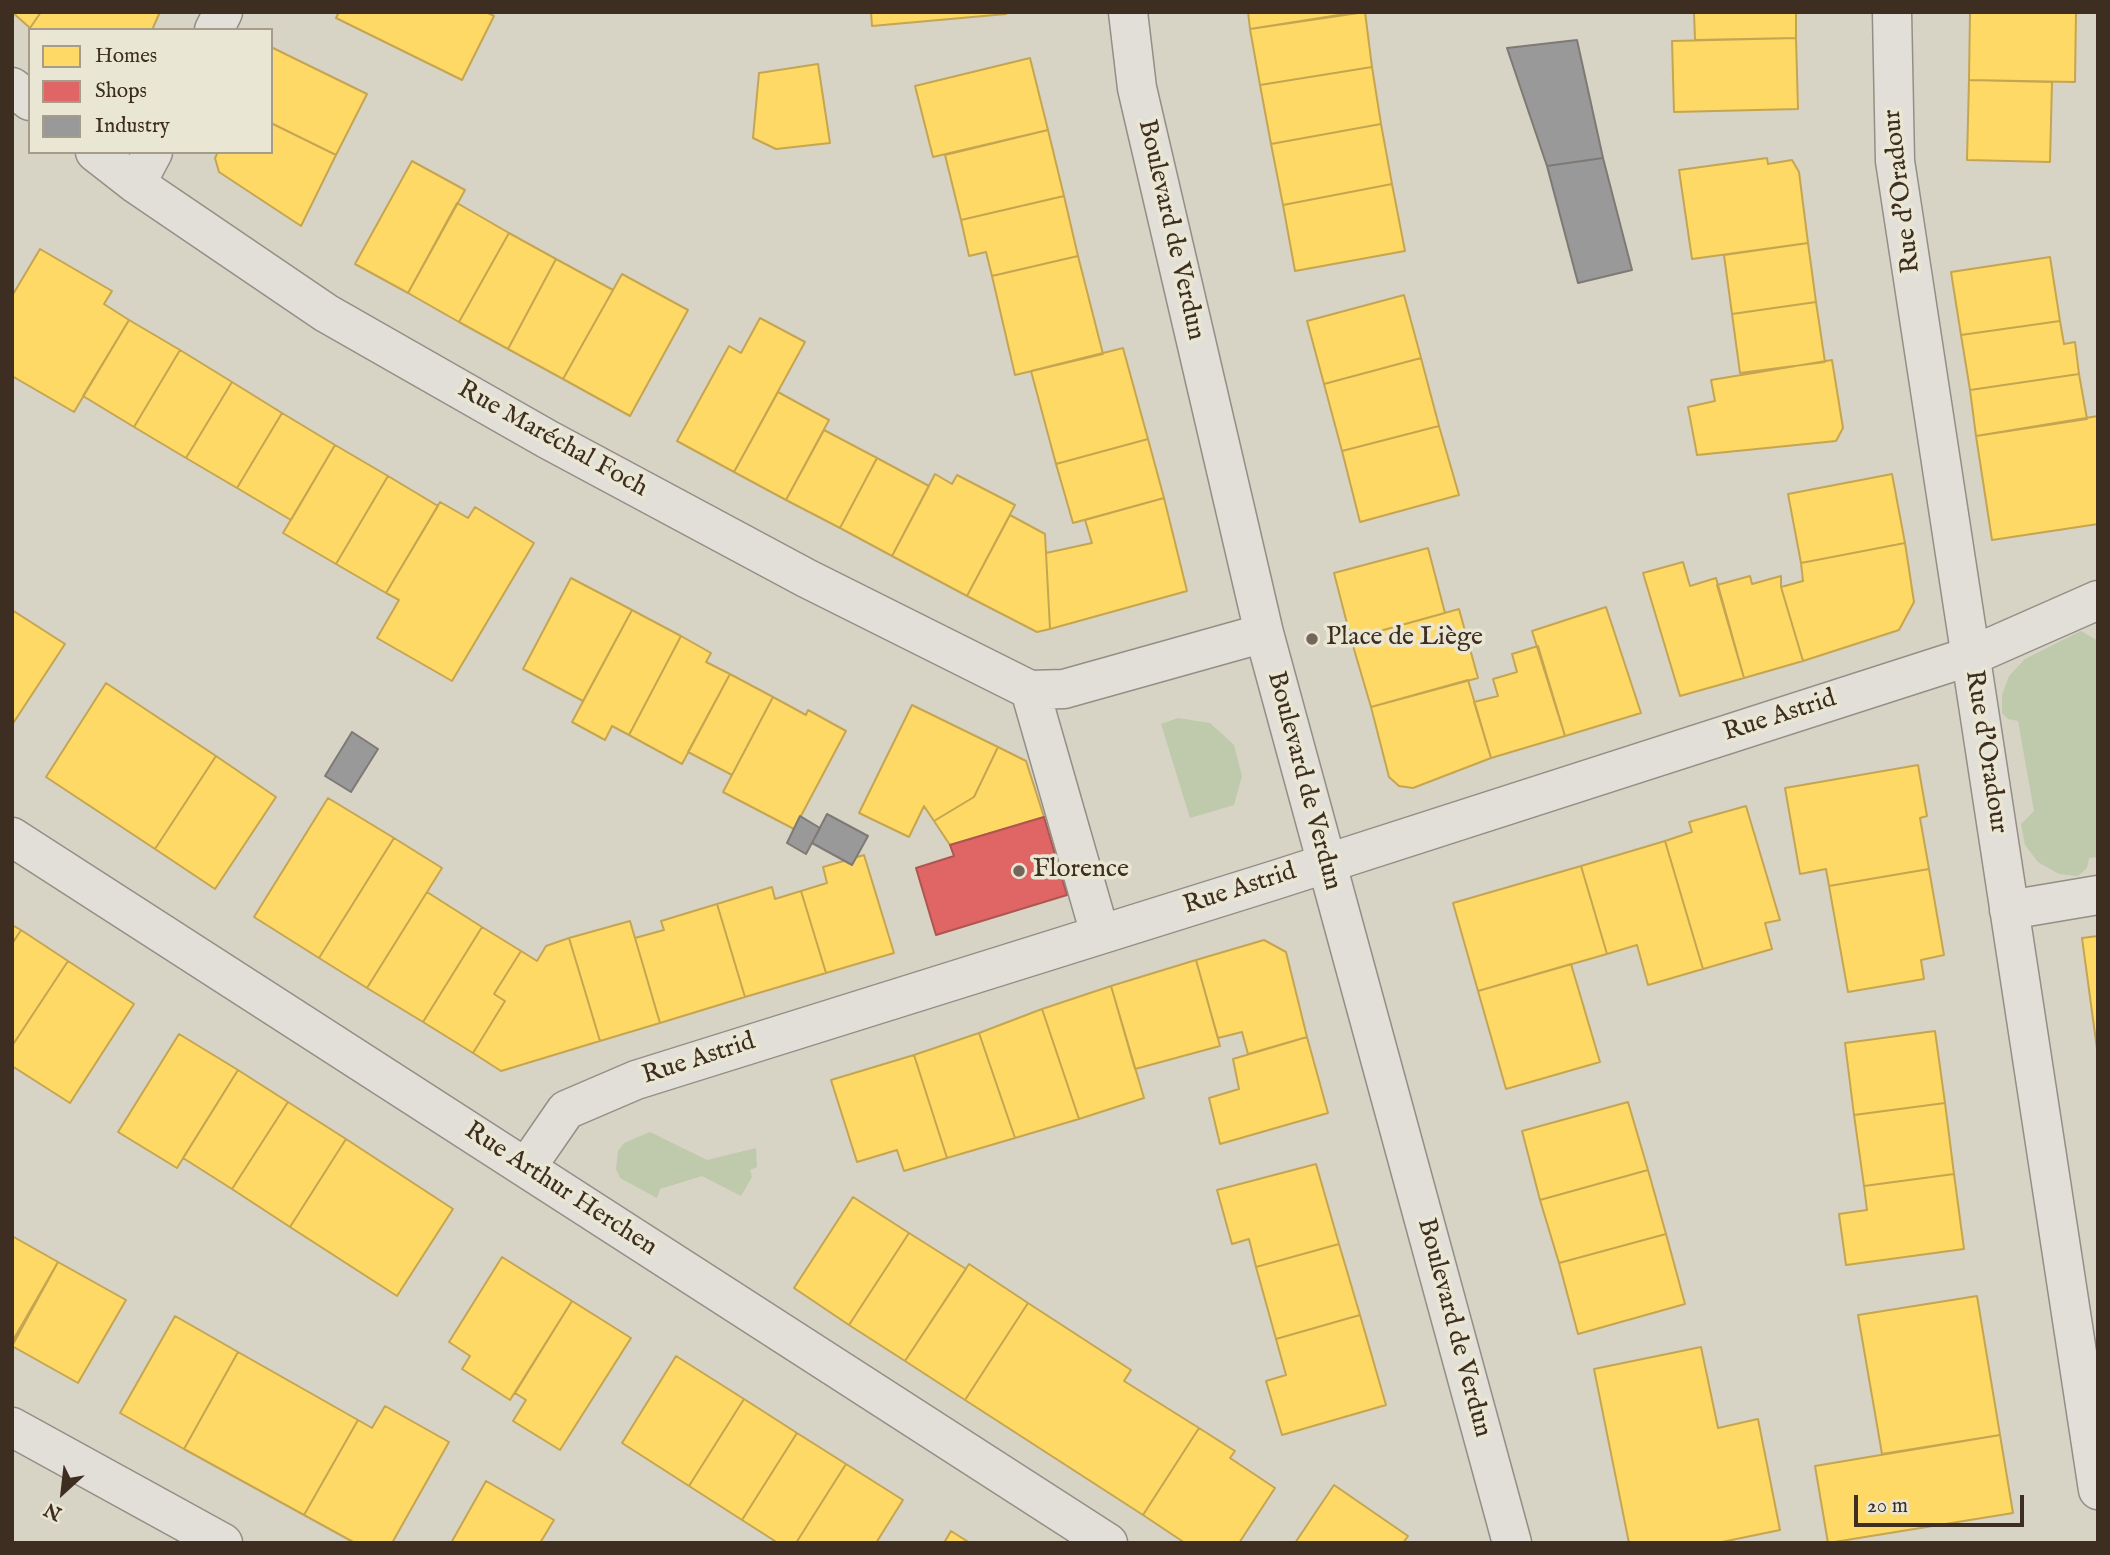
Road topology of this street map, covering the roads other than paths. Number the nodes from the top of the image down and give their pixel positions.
1 (223, 12) edge
2 (1128, 12) edge
3 (1892, 12) edge
4 (215, 28) edge
5 (12, 87) edge
6 (28, 99) edge
7 (101, 154) edge
8 (144, 168) edge
9 (2098, 600) edge
10 (1264, 633) junction
11 (1971, 656) junction
12 (1030, 690) junction
13 (12, 837) edge
14 (1325, 863) junction
15 (2098, 895) edge
16 (2009, 910) junction
17 (1100, 934) junction
18 (527, 1168) junction
19 (12, 1427) edge
20 (2098, 1490) edge
21 (223, 1543) edge
22 (1108, 1543) edge
23 (1512, 1543) edge

1 - 4 street
2 - 10 street, Boulevard de Verdun
3 - 11 street, Rue d'Oradour
5 - 6 street
7 - 8 street, Rue Maréchal Foch
8 - 12 street, Rue Maréchal Foch
9 - 11 street, Rue Astrid
10 - 12 street, Rue Maréchal Foch
10 - 14 street, Boulevard de Verdun
11 - 14 street, Rue Astrid
11 - 16 street, Rue d'Oradour
12 - 17 street
13 - 18 street, Rue Arthur Herchen
14 - 17 street, Rue Astrid
14 - 23 street, Boulevard de Verdun
15 - 16 street
16 - 20 street, Rue d'Oradour
17 - 18 street, Rue Astrid
18 - 22 street, Rue Arthur Herchen
19 - 21 street

